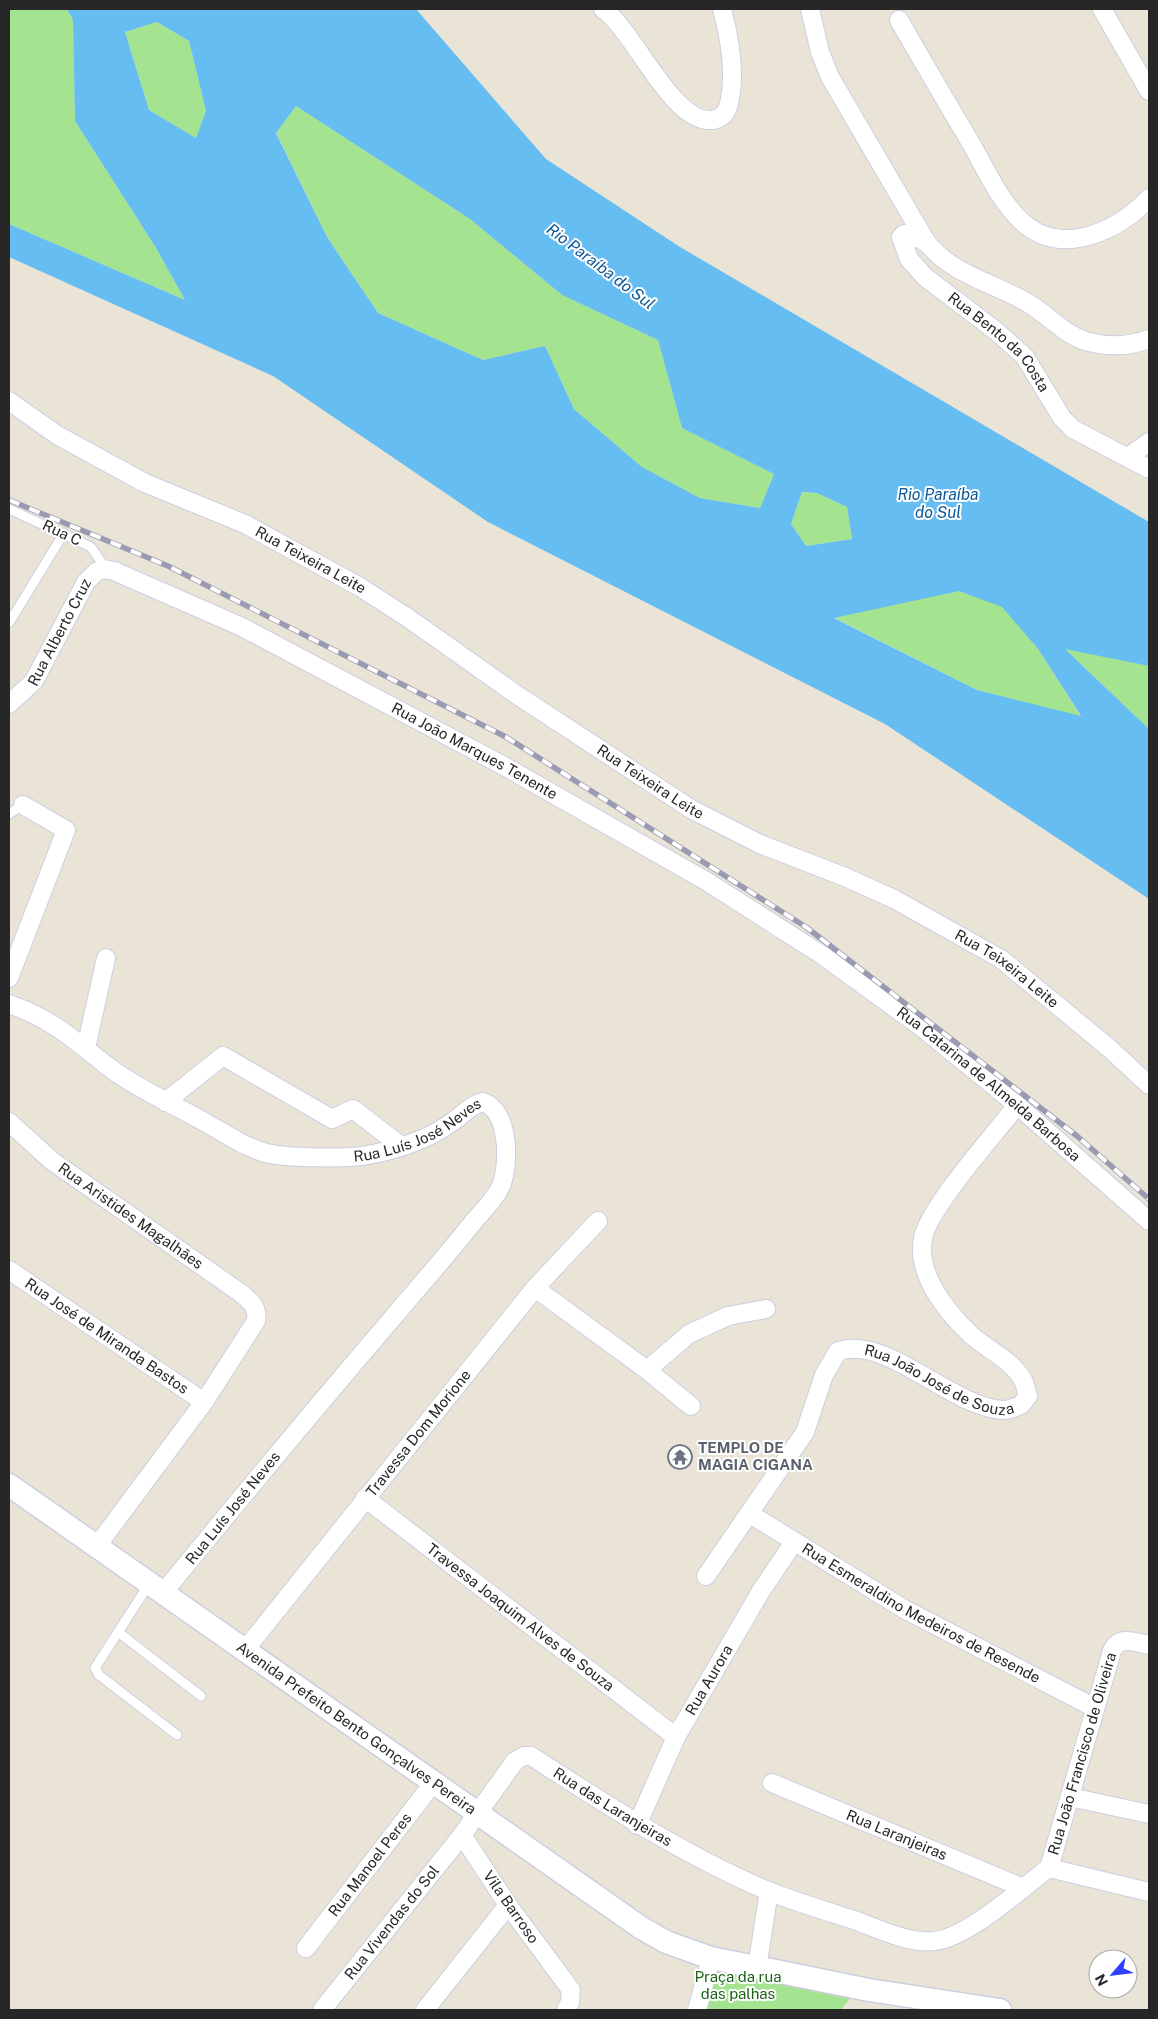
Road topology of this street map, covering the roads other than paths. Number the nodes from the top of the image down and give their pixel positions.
1 (603, 9) edge
2 (722, 9) edge
3 (810, 9) edge
4 (1102, 9) edge
5 (899, 20) dead end
6 (1149, 91) edge
7 (1149, 198) edge
8 (927, 243) junction
9 (1149, 338) edge
10 (9, 401) edge
11 (1149, 442) edge
12 (1128, 457) junction
13 (1149, 469) edge
14 (9, 509) edge
15 (64, 533) junction
16 (110, 570) junction
17 (9, 623) edge
18 (9, 704) edge
19 (16, 809) edge
20 (822, 955) joint
21 (106, 958) dead end
22 (9, 978) edge
23 (9, 1004) edge
24 (86, 1048) junction
25 (1149, 1085) edge
26 (165, 1102) junction
27 (1017, 1105) junction
28 (9, 1122) edge
29 (401, 1146) junction
30 (598, 1221) dead end
31 (1149, 1221) edge
32 (9, 1270) edge
33 (535, 1288) junction
34 (255, 1306) joint
35 (766, 1308) dead end
36 (647, 1370) junction
37 (204, 1402) junction
38 (691, 1406) dead end
39 (9, 1485) edge
40 (365, 1498) junction
41 (750, 1514) junction
42 (794, 1542) junction
43 (97, 1546) junction
44 (706, 1576) dead end
45 (156, 1588) junction
46 (118, 1632) junction
47 (1149, 1645) edge
48 (244, 1652) junction
49 (201, 1696) dead end
50 (1095, 1708) junction
51 (177, 1735) dead end
52 (676, 1737) junction
53 (434, 1782) junction
54 (772, 1783) dead end
55 (1070, 1797) junction
56 (478, 1813) junction
57 (1149, 1814) edge
58 (637, 1825) junction
59 (462, 1835) junction
60 (1049, 1868) junction
61 (1021, 1887) junction
62 (769, 1891) junction
63 (1149, 1892) edge
64 (508, 1905) junction
65 (306, 1948) dead end
66 (711, 1958) junction
67 (757, 1968) junction
68 (912, 2003) edge
69 (568, 2006) edge
70 (322, 2010) edge
71 (424, 2010) edge
72 (697, 2010) edge
73 (1000, 2010) edge

1 - 2 street
3 - 8 street, Rua Bento da Costa
4 - 6 street
5 - 7 street
8 - 9 street, Rua Bento da Costa
8 - 12 street, Rua Bento da Costa
10 - 25 street, Rua Teixeira Leite
11 - 12 street
12 - 13 street, Rua Bento da Costa
14 - 15 lane, Rua C
15 - 16 lane, Rua C
15 - 17 lane
16 - 18 street, Rua Alberto Cruz
16 - 20 street, Rua João Marques Tenente
19 - 22 street
20 - 27 street, Rua Catarina de Almeida Barbosa
21 - 24 street
23 - 24 street, Rua Luís José Neves
24 - 26 street, Rua Luís José Neves
26 - 29 street, Rua Luís José Neves
26 - 29 street
27 - 31 street, Rua Catarina de Almeida Barbosa
27 - 41 street, Rua João José de Souza
28 - 34 street, Rua Aristides Magalhães
29 - 45 street, Rua Luís José Neves
30 - 33 street, Travessa Dom Morione
32 - 37 street, Rua José de Miranda Bastos
33 - 36 street
33 - 40 street, Travessa Dom Morione
34 - 37 street, Rua José de Miranda Bastos
35 - 36 street
36 - 38 street
37 - 43 street, Rua José de Miranda Bastos
39 - 43 street, Avenida Prefeito Bento Gonçalves Pereira
40 - 48 street, Travessa Dom Morione
40 - 52 street, Travessa Joaquim Alves de Souza
41 - 42 street, Rua Esmeraldino Medeiros de Resende
41 - 44 street, Rua João José de Souza
42 - 50 street, Rua Esmeraldino Medeiros de Resende
42 - 52 street, Rua Aurora
43 - 45 street, Avenida Prefeito Bento Gonçalves Pereira
45 - 46 lane
45 - 48 street, Avenida Prefeito Bento Gonçalves Pereira
46 - 49 lane
46 - 51 lane
47 - 50 street, Rua João Francisco de Oliveira
48 - 53 street, Avenida Prefeito Bento Gonçalves Pereira
50 - 55 street, Rua João Francisco de Oliveira
52 - 58 street, Rua Aurora
53 - 56 street, Avenida Prefeito Bento Gonçalves Pereira
53 - 65 street, Rua Manoel Peres
54 - 61 street, Rua Laranjeiras
55 - 57 street
55 - 60 street, Rua João Francisco de Oliveira
56 - 58 street, Rua das Laranjeiras
56 - 59 street
56 - 66 street, Avenida Prefeito Bento Gonçalves Pereira
58 - 62 street, Rua das Laranjeiras
59 - 64 street, Vila Barroso
59 - 70 street, Rua Vivendas do Sol
60 - 61 street, Rua das Laranjeiras
60 - 63 street
61 - 62 street, Rua das Laranjeiras
62 - 67 street
64 - 69 street, Vila Barroso
64 - 71 street
66 - 67 street, Avenida Prefeito Bento Gonçalves Pereira
66 - 72 street
67 - 68 street, Avenida Prefeito Bento Gonçalves Pereira
68 - 73 street, Avenida Prefeito Bento Gonçalves Pereira

